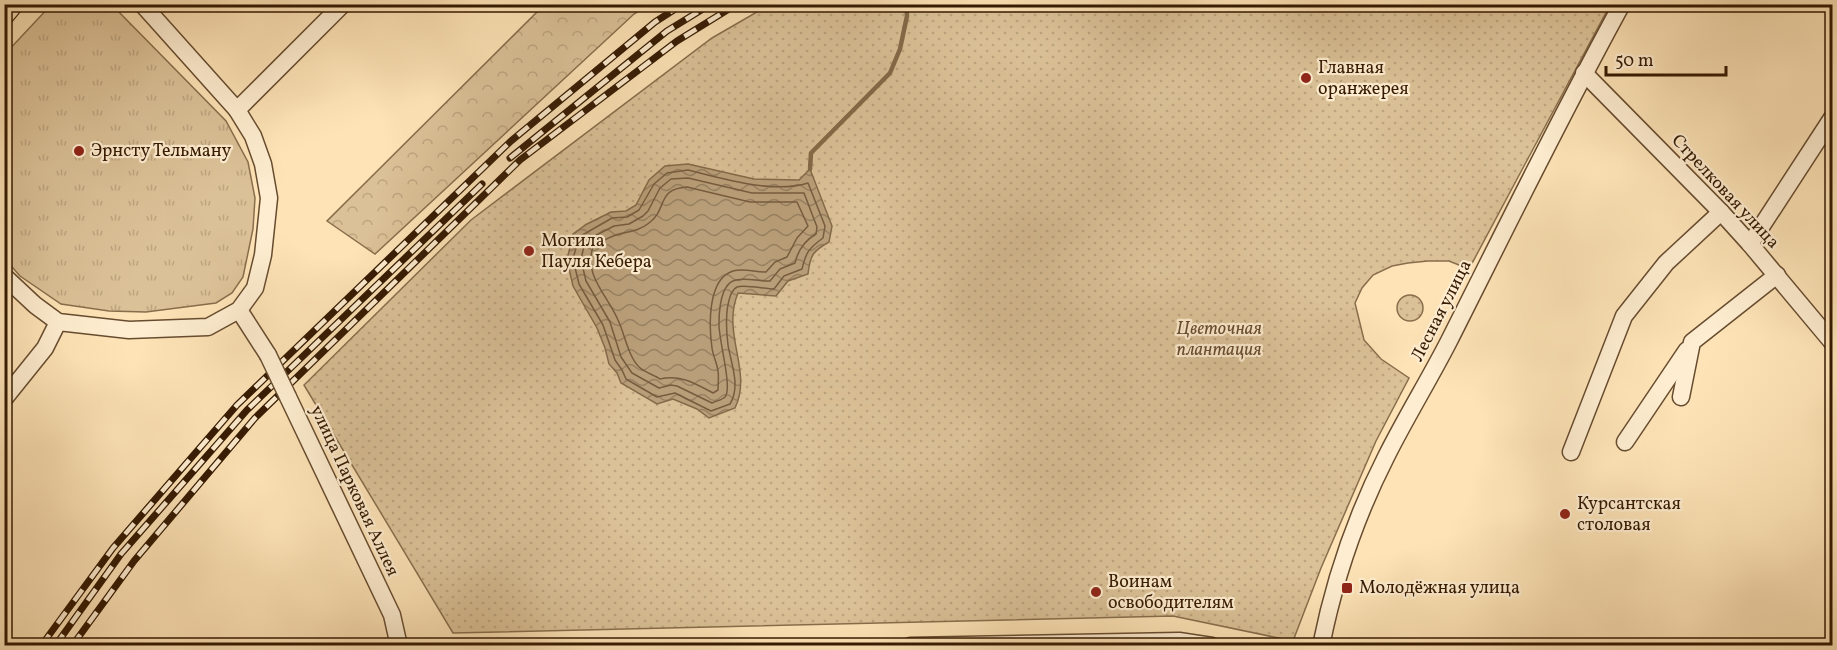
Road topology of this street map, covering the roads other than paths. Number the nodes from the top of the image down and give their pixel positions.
1 (13, 4) edge
2 (142, 4) edge
3 (343, 4) edge
4 (1622, 4) edge
5 (4, 15) edge
6 (1584, 73) junction
7 (237, 110) junction
8 (1833, 118) edge
9 (1721, 212) junction
10 (1750, 244) junction
11 (1776, 275) junction
12 (4, 276) edge
13 (239, 310) junction
14 (58, 322) junction
15 (1692, 342) junction
16 (1833, 342) edge
17 (1681, 397) dead end
18 (4, 399) edge
19 (1625, 442) dead end
20 (1571, 452) dead end
21 (399, 645) edge
22 (910, 645) edge
23 (1212, 645) edge
24 (1321, 645) edge

1 - 5 main road
2 - 7 street
3 - 7 street
4 - 6 street, Лесная улица
6 - 9 street, Стрелковая улица
6 - 24 street, Лесная улица
7 - 13 street
8 - 10 street
9 - 10 street, Стрелковая улица
9 - 20 street
10 - 11 street, Стрелковая улица
11 - 15 street
11 - 16 street, Стрелковая улица
12 - 14 street
13 - 14 street
13 - 21 street, улица Парковая Аллея, bridge
14 - 18 street
15 - 17 street
15 - 19 street
22 - 23 street

